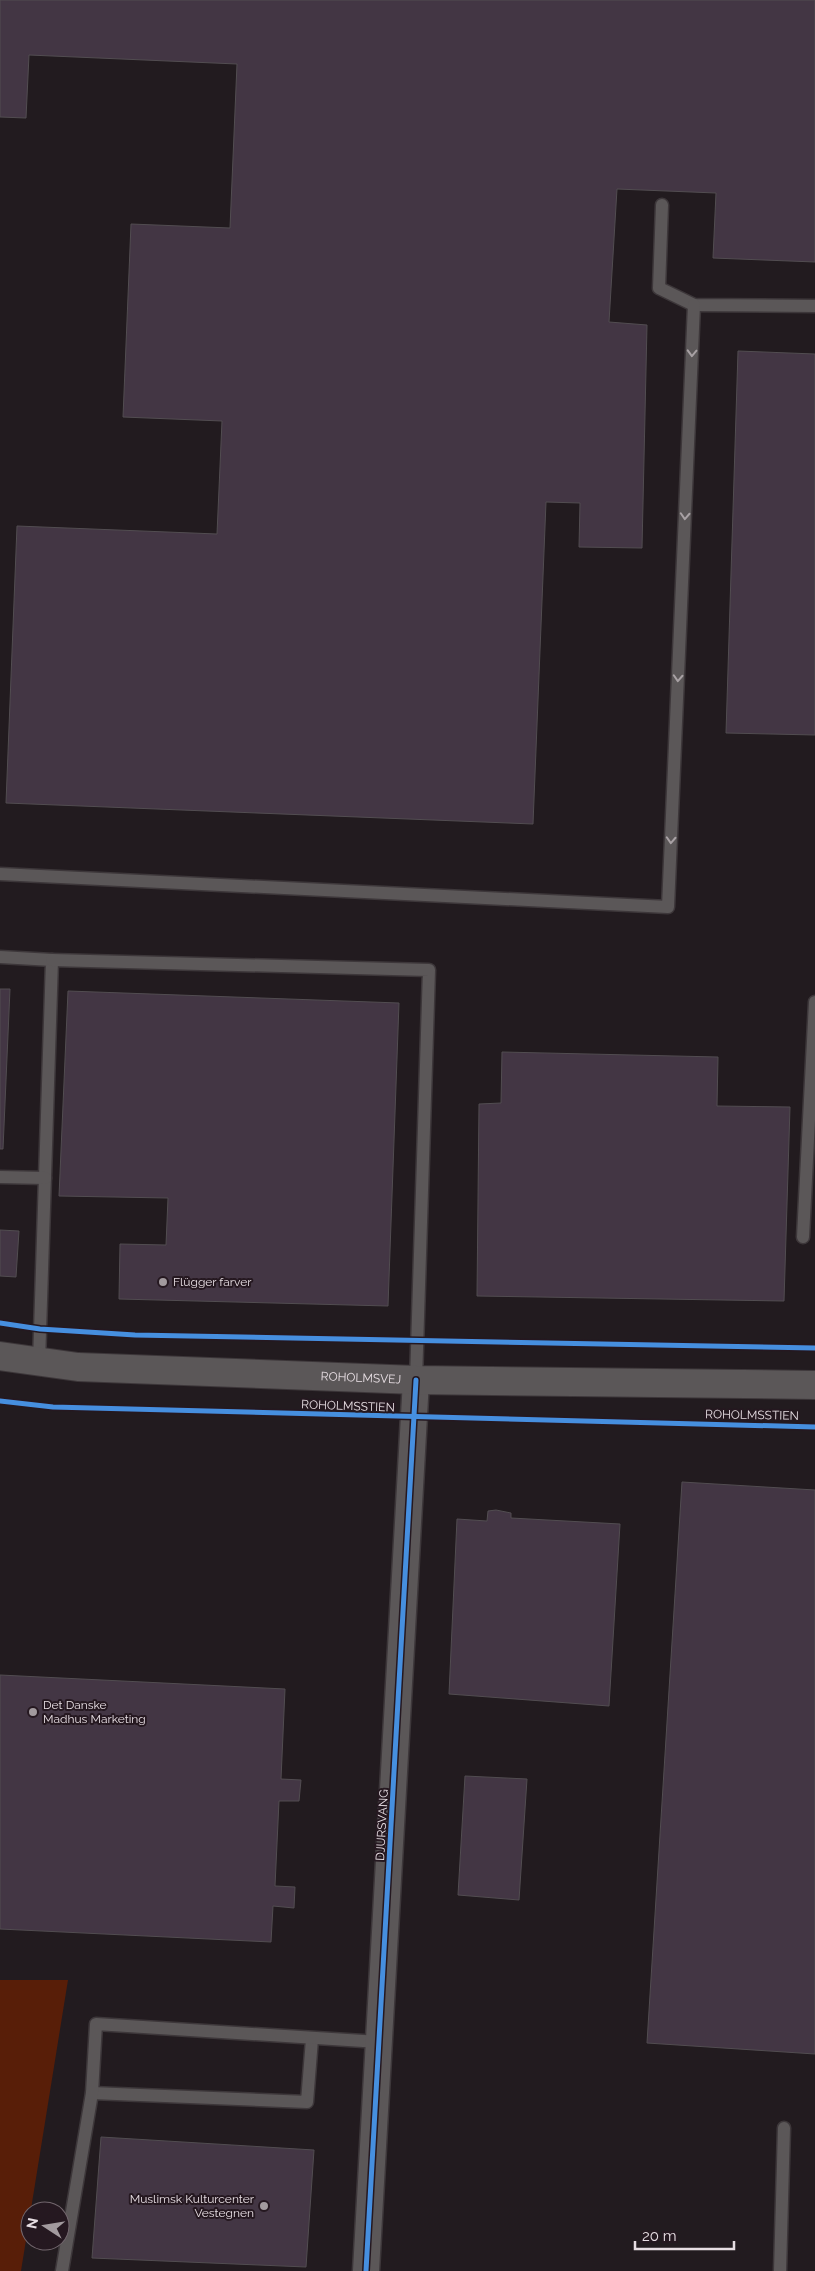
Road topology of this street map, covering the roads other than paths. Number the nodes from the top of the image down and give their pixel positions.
1 (662, 205) dead end
2 (694, 305) junction
3 (815, 306) edge
4 (0, 874) edge
5 (0, 957) edge
6 (52, 960) junction
7 (815, 1002) edge
8 (0, 1177) edge
9 (45, 1178) junction
10 (803, 1237) dead end
11 (0, 1356) edge
12 (39, 1362) junction
13 (416, 1380) junction
14 (815, 1385) edge
15 (312, 2039) junction
16 (380, 2042) junction
17 (92, 2093) junction
18 (784, 2128) dead end
19 (62, 2271) edge
20 (366, 2271) edge
21 (780, 2271) edge

1 - 2 lane
2 - 3 lane
2 -> 4 lane
5 - 6 lane
6 - 9 lane
6 - 13 lane, DJURSVANG
7 - 10 lane
8 - 9 lane
9 - 12 lane
11 - 12 street, ROHOLMSVEJ
12 - 13 street, ROHOLMSVEJ
13 - 14 street, ROHOLMSVEJ
13 - 16 street, DJURSVANG
15 - 16 lane
15 - 17 lane
15 - 17 lane
16 - 20 street, DJURSVANG
17 - 19 lane
18 - 21 lane

